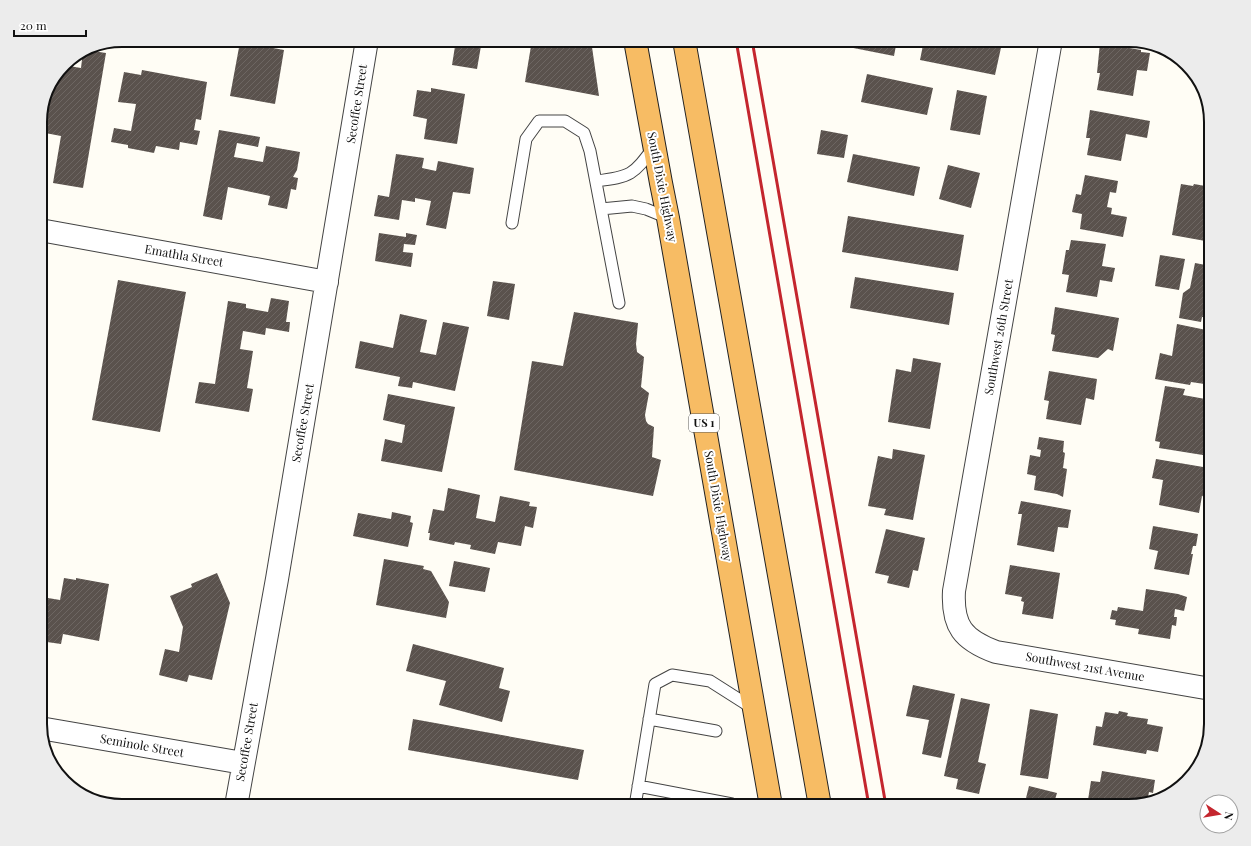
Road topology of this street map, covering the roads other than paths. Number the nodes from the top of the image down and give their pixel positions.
1 (366, 47) edge
2 (636, 47) edge
3 (685, 47) edge
4 (1050, 47) edge
5 (654, 147) junction
6 (596, 181) junction
7 (601, 209) junction
8 (668, 218) junction
9 (512, 223) dead end
10 (47, 231) edge
11 (327, 282) junction
12 (619, 302) dead end
13 (963, 633) joint
14 (1204, 689) edge
15 (754, 709) junction
16 (649, 719) junction
17 (47, 729) edge
18 (716, 731) dead end
19 (243, 763) junction
20 (638, 786) junction
21 (237, 799) edge
22 (636, 799) edge
23 (706, 799) edge
24 (770, 799) edge
25 (819, 799) edge

1 - 11 street, Secoffee Street
2 - 5 highway, South Dixie Highway / US 1
3 - 25 highway
4 - 13 street, Southwest 26th Street
5 - 6 lane
5 - 8 highway, South Dixie Highway / US 1
6 - 7 lane
6 - 9 lane
7 - 8 lane
7 - 12 lane
8 - 15 highway, South Dixie Highway / US 1
10 - 11 street, Emathla Street
11 - 19 street, Secoffee Street
13 - 14 street, Southwest 21st Avenue
15 - 16 lane
15 - 24 highway, South Dixie Highway / US 1
16 - 18 lane
16 - 20 lane
17 - 19 street, Seminole Street
19 - 21 street, Secoffee Street
20 - 22 lane
20 - 23 lane

